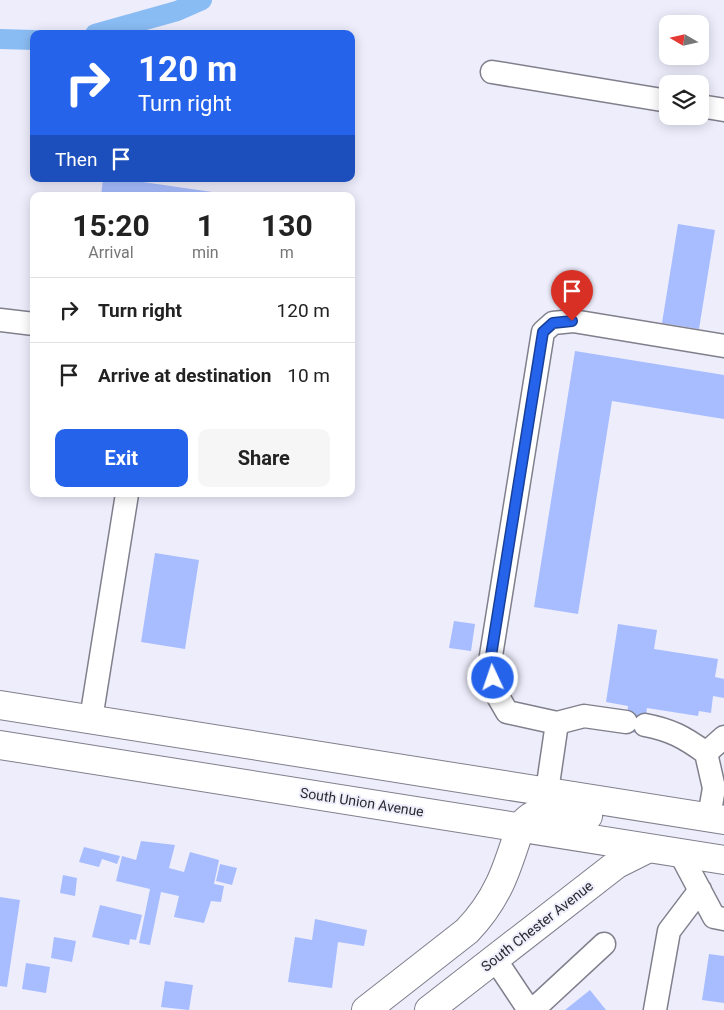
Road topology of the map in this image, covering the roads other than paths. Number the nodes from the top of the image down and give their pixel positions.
1 (492, 72) dead end
2 (659, 100) edge
3 (709, 108) edge
4 (724, 110) edge
5 (0, 320) edge
6 (30, 324) edge
7 (724, 346) edge
8 (127, 497) edge
9 (0, 705) edge
10 (91, 719) junction
11 (556, 722) junction
12 (122, 724) junction
13 (0, 728) edge
14 (724, 737) edge
15 (0, 745) edge
16 (706, 753) junction
17 (547, 791) junction
18 (717, 819) edge
19 (520, 828) junction
20 (649, 848) junction
21 (680, 853) junction
22 (724, 860) edge
23 (700, 890) junction
24 (724, 919) edge
25 (604, 944) dead end
26 (495, 959) junction
27 (366, 1010) edge
28 (429, 1010) edge
29 (655, 1010) edge

1 - 2 lane
3 - 4 lane
5 - 6 lane
7 - 11 lane
8 - 10 lane
9 - 10 main road
10 - 12 main road
11 - 16 lane
11 - 17 lane
12 - 13 main road
12 - 17 main road
14 - 16 lane
15 - 19 main road, South Union Avenue
16 - 18 lane
17 - 18 main road
18 - 19 main road
19 - 20 main road, South Union Avenue
19 - 27 main road
20 - 21 main road, South Union Avenue
20 - 26 main road, South Chester Avenue
21 - 22 main road, South Union Avenue
21 - 23 lane
23 - 24 lane
23 - 29 lane
25 - 26 lane
26 - 28 main road, South Chester Avenue

